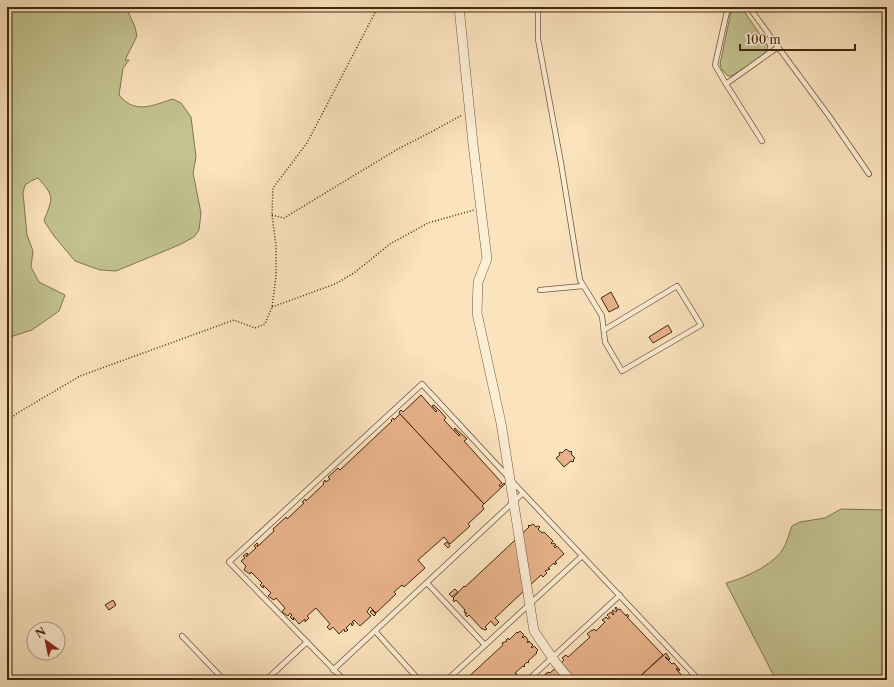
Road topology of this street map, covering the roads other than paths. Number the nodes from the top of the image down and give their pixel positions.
1 (459, 7) edge
2 (538, 7) edge
3 (728, 7) edge
4 (749, 7) edge
5 (778, 47) junction
6 (726, 84) junction
7 (762, 141) dead end
8 (869, 174) dead end
9 (583, 286) junction
10 (540, 290) dead end
11 (604, 330) junction
12 (523, 493) junction
13 (582, 556) junction
14 (427, 583) junction
15 (620, 595) junction
16 (375, 631) junction
17 (182, 636) dead end
18 (307, 642) junction
19 (485, 646) junction
20 (333, 670) junction
21 (224, 680) edge
22 (266, 680) edge
23 (344, 680) edge
24 (419, 680) edge
25 (448, 680) edge
26 (528, 680) edge
27 (570, 680) edge
28 (699, 680) edge

1 - 27 street
2 - 9 lane
3 - 6 lane
4 - 5 lane
5 - 6 lane
5 - 8 lane
6 - 7 lane
9 - 10 lane
9 - 11 lane
11 - 11 lane
12 - 13 lane
12 - 14 lane
12 - 18 lane
13 - 15 lane
13 - 19 lane
14 - 16 lane
14 - 19 lane
15 - 26 lane
15 - 28 lane
16 - 20 lane
16 - 24 lane
17 - 21 lane
18 - 20 lane
18 - 22 lane
19 - 25 lane
20 - 23 lane

